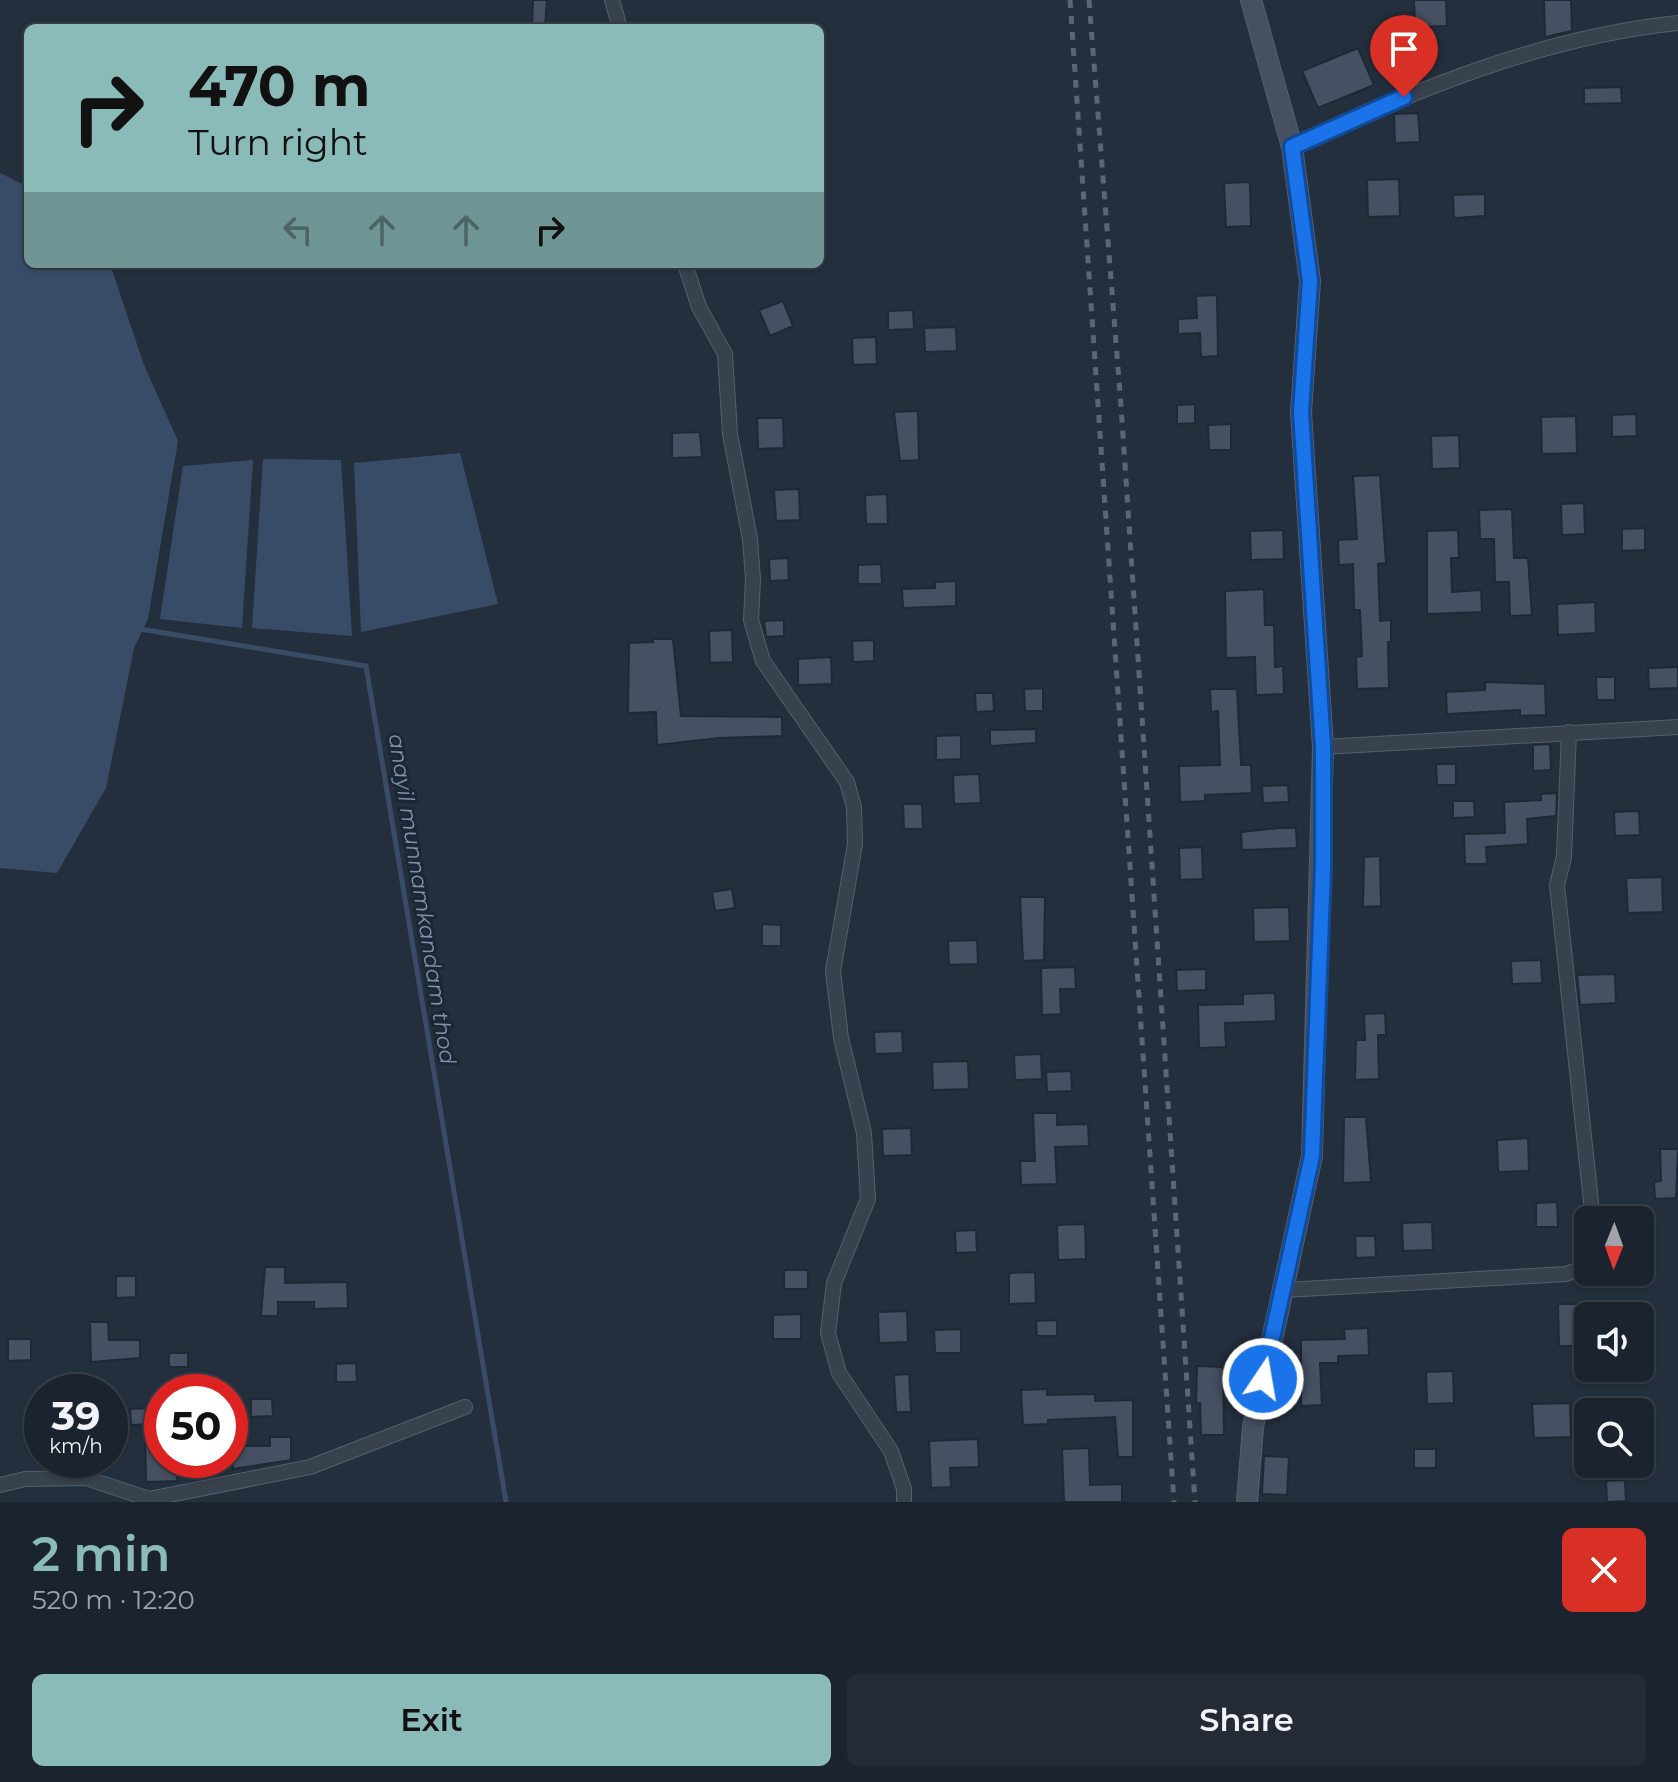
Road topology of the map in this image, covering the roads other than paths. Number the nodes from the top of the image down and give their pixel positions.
1 (612, 0) edge
2 (1251, 0) edge
3 (1678, 23) edge
4 (619, 24) edge
5 (1292, 147) junction
6 (686, 268) edge
7 (1678, 727) edge
8 (1569, 732) junction
9 (1323, 747) junction
10 (1591, 1206) edge
11 (1574, 1271) edge
12 (1285, 1290) junction
13 (465, 1407) dead end
14 (0, 1485) edge
15 (149, 1501) edge
16 (904, 1502) edge
17 (1247, 1502) edge

1 - 4 street
2 - 5 main road
3 - 5 street
5 - 9 main road
6 - 16 street
7 - 8 street
8 - 9 street
8 - 10 street
9 - 12 main road
11 - 12 street
12 - 17 main road
13 - 15 street
14 - 15 street

